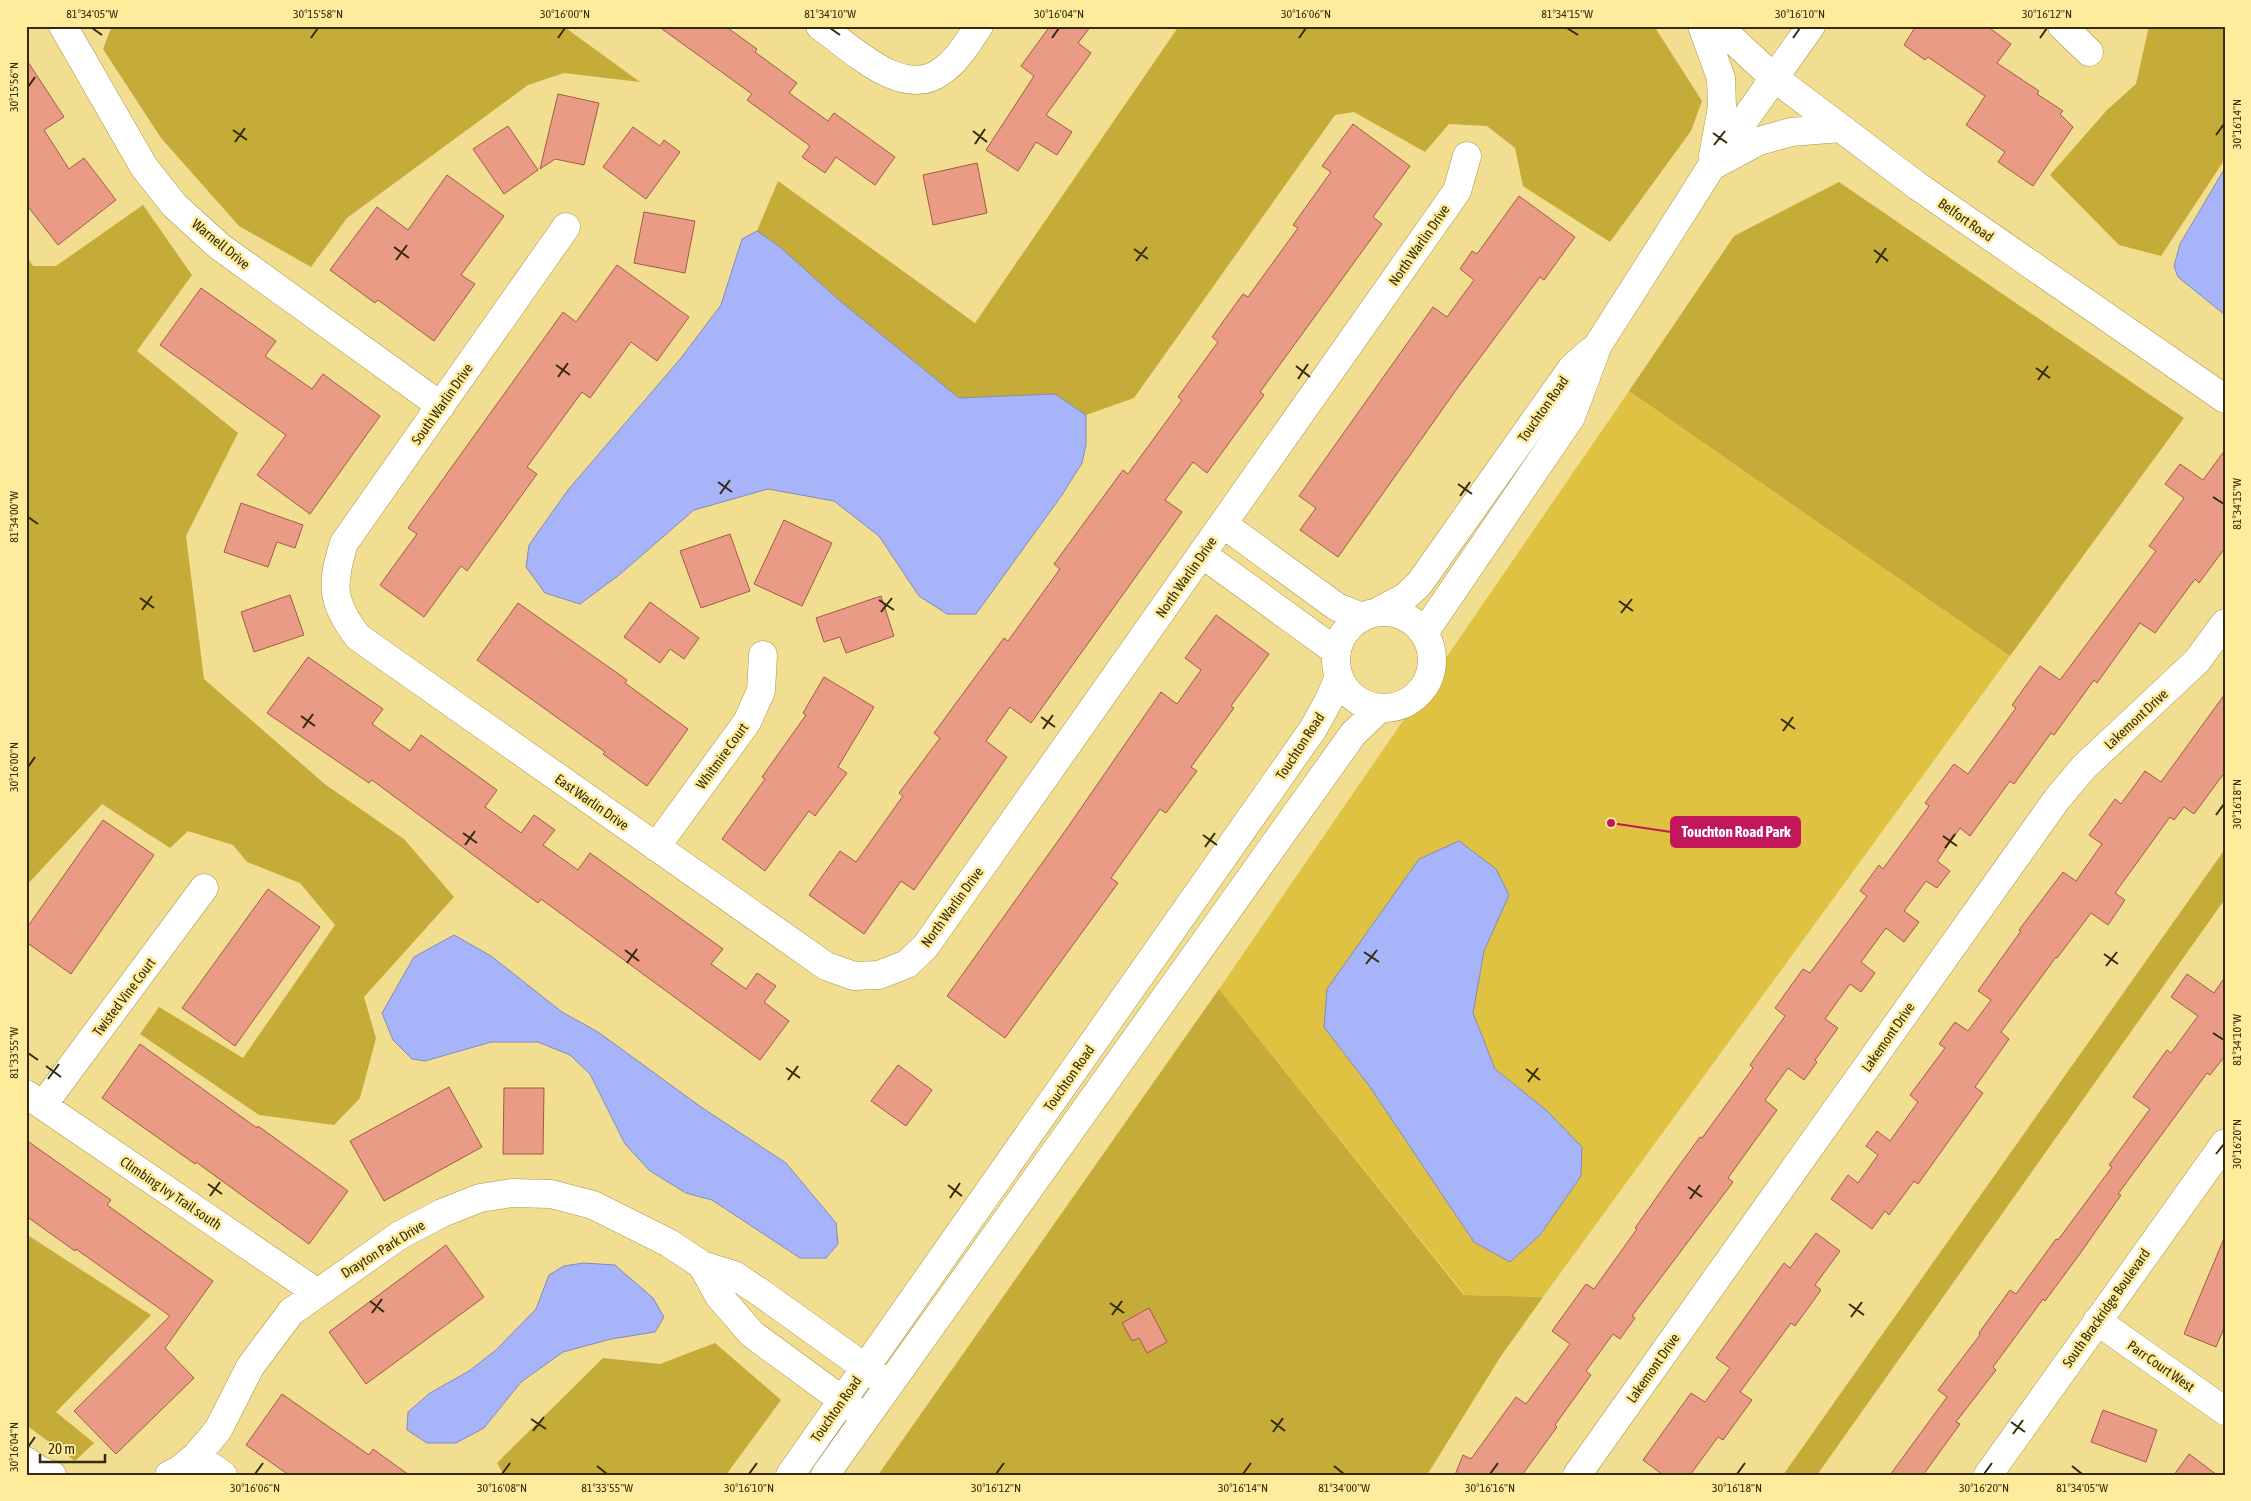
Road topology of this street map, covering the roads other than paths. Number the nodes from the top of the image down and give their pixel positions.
1 (63, 26) edge
2 (820, 26) edge
3 (979, 26) edge
4 (1702, 26) edge
5 (1718, 26) edge
6 (1811, 26) edge
7 (2062, 26) edge
8 (2089, 52) dead end
9 (1773, 77) junction
10 (1840, 128) junction
11 (1468, 156) dead end
12 (1711, 167) junction
13 (566, 228) dead end
14 (1598, 345) junction
15 (2225, 399) edge
16 (441, 406) junction
17 (1223, 524) junction
18 (1202, 554) junction
19 (1292, 574) junction
20 (334, 588) joint
21 (1271, 604) junction
22 (1369, 615) junction
23 (2225, 623) edge
24 (1424, 634) junction
25 (763, 655) dead end
26 (1338, 664) junction
27 (1380, 708) junction
28 (656, 847) junction
29 (204, 888) dead end
30 (879, 975) joint
31 (35, 1100) edge
32 (2225, 1142) edge
33 (702, 1265) junction
34 (316, 1292) junction
35 (774, 1302) junction
36 (2097, 1321) junction
37 (752, 1334) junction
38 (865, 1368) junction
39 (888, 1384) junction
40 (842, 1400) junction
41 (2225, 1411) edge
42 (866, 1416) junction
43 (196, 1456) junction
44 (26, 1461) edge
45 (52, 1475) edge
46 (169, 1475) edge
47 (223, 1475) edge
48 (790, 1475) edge
49 (825, 1475) edge
50 (1577, 1475) edge
51 (1988, 1475) edge

1 - 16 street, Warnell Drive
2 - 3 street
4 - 12 street
5 - 9 street, Belfort Road
6 - 9 street, Touchton Road
7 - 8 street
9 - 10 street, Belfort Road
9 - 12 street, Touchton Road
10 - 12 street
10 - 15 street, Belfort Road
11 - 17 street, North Warlin Drive
12 - 14 street, Touchton Road
13 - 16 street, South Warlin Drive
14 - 22 street, Touchton Road
14 - 24 street, Touchton Road
16 - 20 street, South Warlin Drive
17 - 18 street, North Warlin Drive
17 - 19 street
18 - 21 street
18 - 30 street, North Warlin Drive
19 - 21 street
19 - 22 street
20 - 28 street, East Warlin Drive
21 - 26 street
22 - 24 street
22 - 26 street, Touchton Road
23 - 50 street, Lakemont Drive
24 - 27 street
25 - 28 street, Whitmire Court
26 - 27 street
26 - 38 street, Touchton Road
27 - 39 street, Touchton Road
28 - 30 street, East Warlin Drive
29 - 31 street, Twisted Vine Court
31 - 34 street, Climbing Ivy Trail south
32 - 36 street, South Brackridge Boulevard
33 - 34 street, Drayton Park Drive
33 - 35 street
33 - 37 street
34 - 43 street, Drayton Park Drive
35 - 37 street
35 - 38 street
36 - 41 street, Parr Court West
36 - 51 street, South Brackridge Boulevard
37 - 40 street
38 - 39 street
38 - 40 street, Touchton Road
39 - 42 street, Touchton Road
40 - 42 street
40 - 48 street, Touchton Road
42 - 49 street, Touchton Road
43 - 46 street, Drayton Park Drive
43 - 47 street
44 - 45 street

